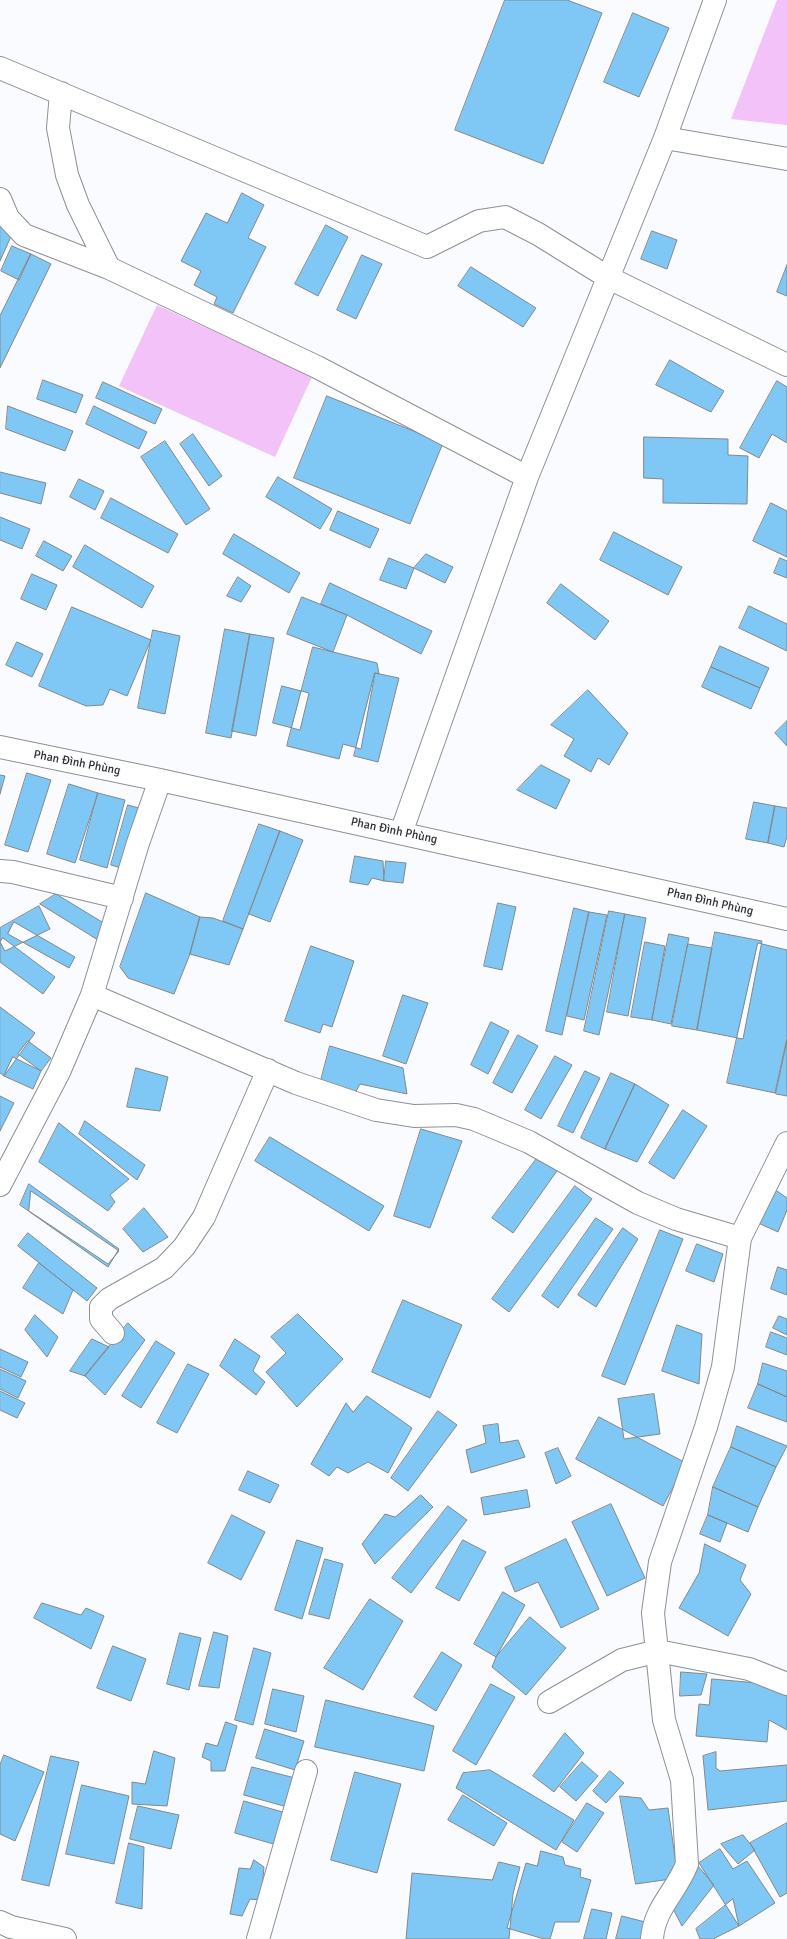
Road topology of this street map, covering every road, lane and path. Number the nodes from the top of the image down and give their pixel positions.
1 (715, 0) edge
2 (0, 68) edge
3 (61, 93) junction
4 (666, 138) junction
5 (787, 159) edge
6 (0, 199) edge
7 (109, 268) junction
8 (609, 278) junction
9 (787, 365) edge
10 (527, 478) junction
11 (0, 747) edge
12 (160, 780) junction
13 (401, 833) junction
14 (0, 870) edge
15 (122, 898) junction
16 (787, 919) edge
17 (92, 995) junction
18 (268, 1070) junction
19 (787, 1143) edge
20 (0, 1185) edge
21 (740, 1238) junction
22 (113, 1333) dead end
23 (658, 1651) junction
24 (787, 1684) edge
25 (549, 1702) dead end
26 (306, 1772) dead end
27 (0, 1922) edge
28 (65, 1939) edge
29 (258, 1939) edge
30 (652, 1939) edge

1 - 4 street
2 - 3 street
3 - 7 street
3 - 8 street
4 - 5 street
4 - 8 street
6 - 7 street
7 - 10 street
8 - 9 street
8 - 10 street
10 - 13 street
11 - 12 street, Phan Đình Phùng
12 - 13 street, Phan Đình Phùng
12 - 15 street
13 - 16 street, Phan Đình Phùng
14 - 15 street
15 - 17 street
17 - 18 street
17 - 20 street
18 - 21 street
18 - 22 street
19 - 21 street
21 - 23 street
23 - 24 street
23 - 25 street
23 - 30 street
26 - 29 street
27 - 28 street

